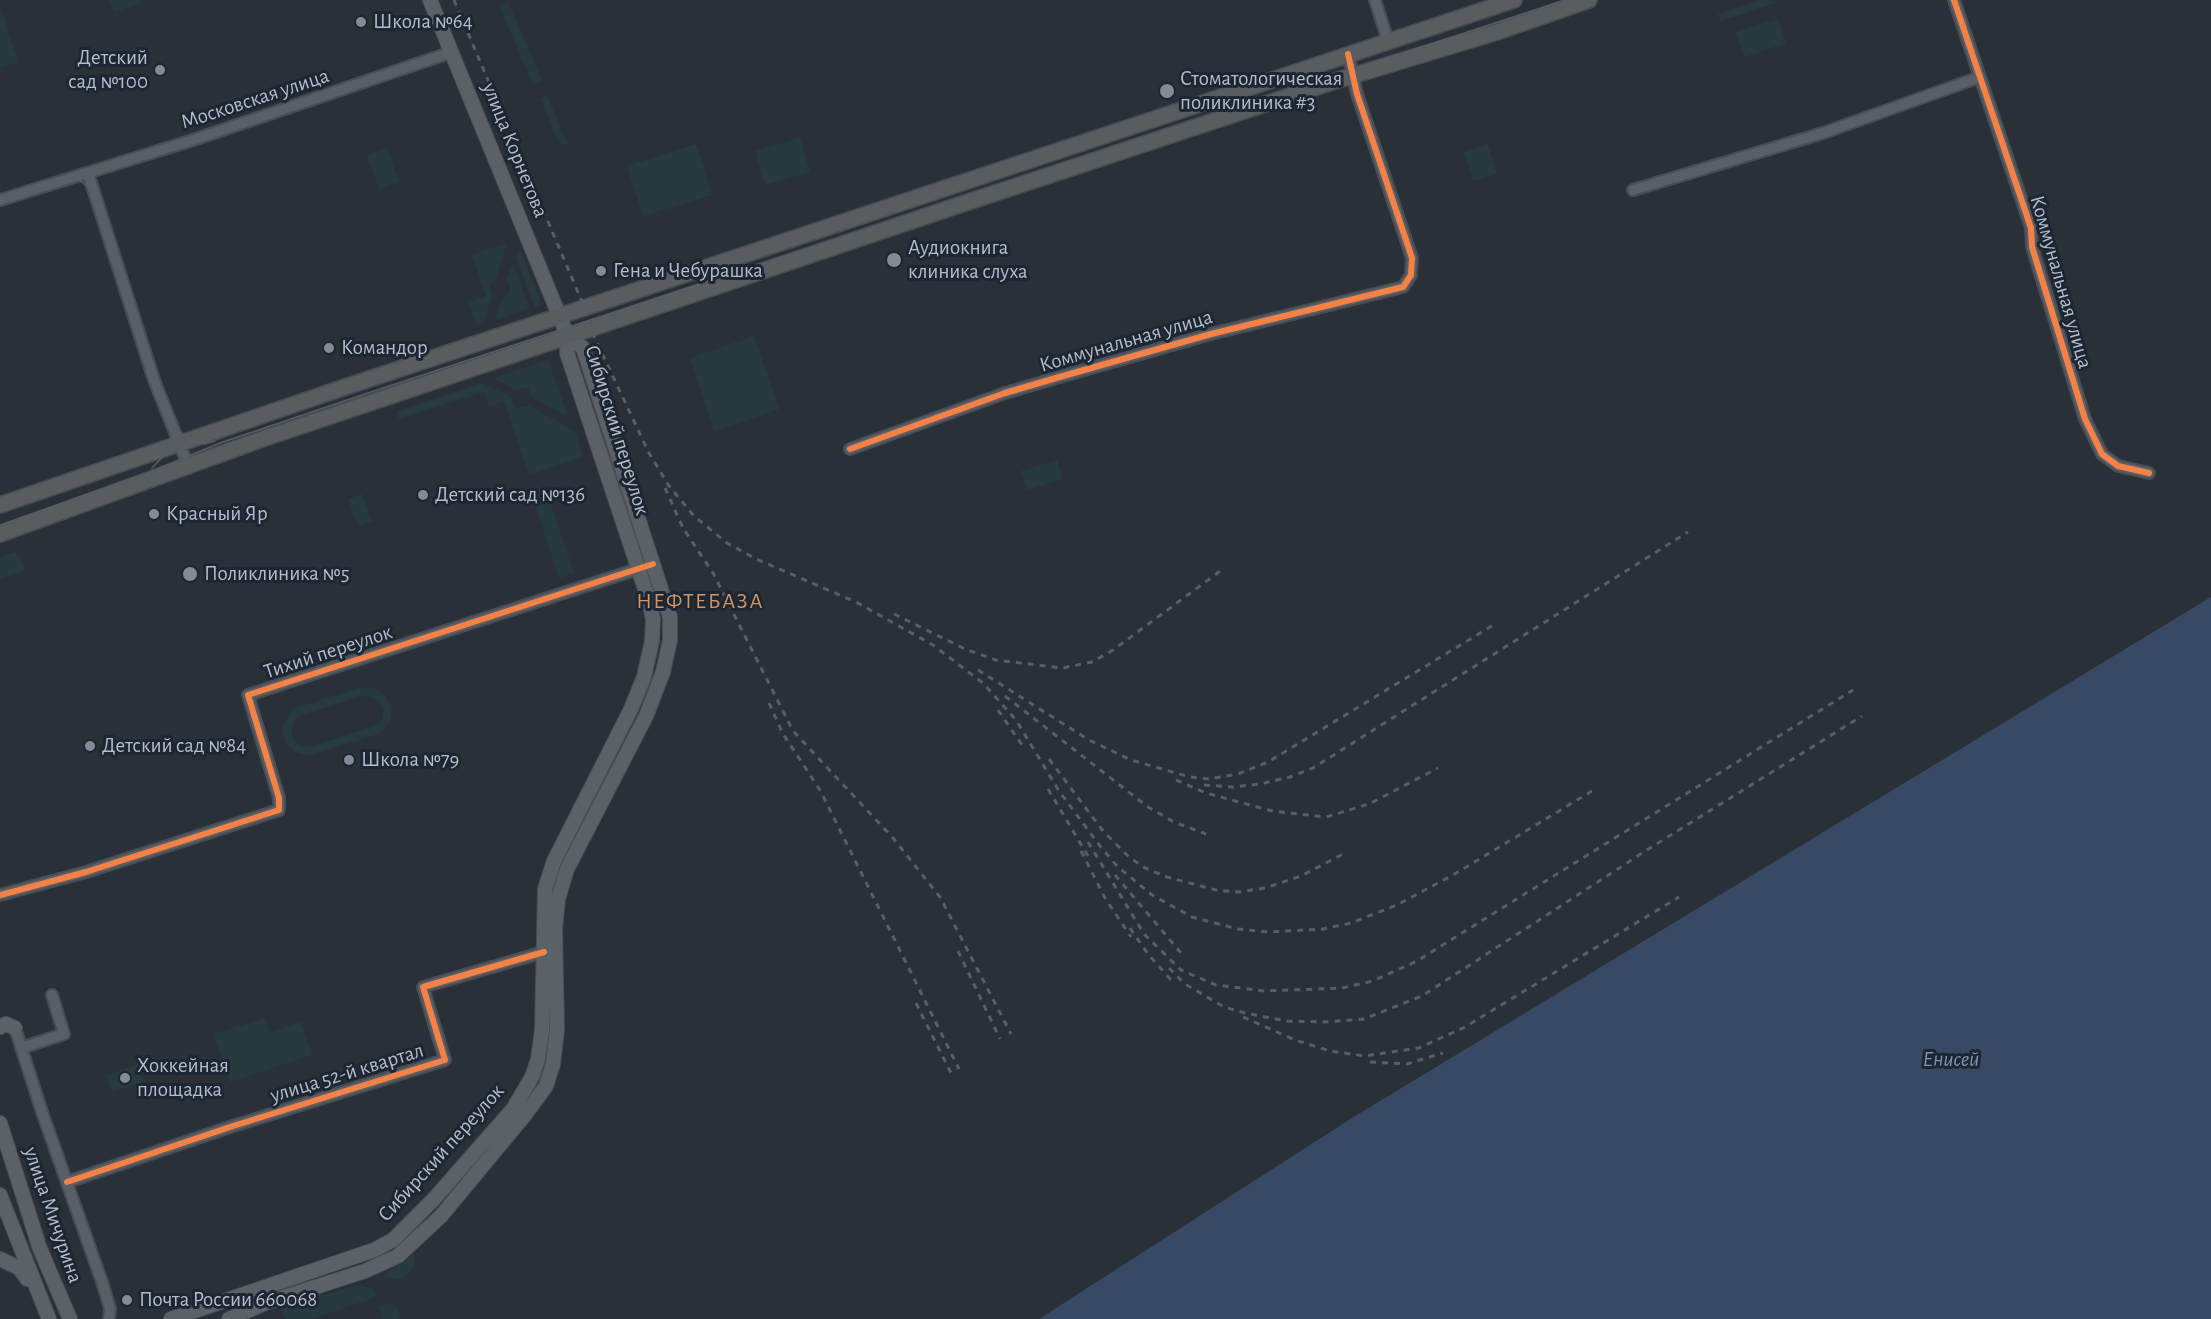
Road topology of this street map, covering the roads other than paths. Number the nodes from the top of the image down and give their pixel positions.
1 (430, 0) edge
2 (1375, 0) edge
3 (1514, 0) edge
4 (1589, 0) edge
5 (1954, 0) edge
6 (1388, 41) junction
7 (452, 52) junction
8 (1348, 54) junction
9 (1353, 76) junction
10 (1980, 77) junction
11 (88, 173) junction
12 (1633, 190) dead end
13 (0, 201) edge
14 (561, 316) junction
15 (568, 337) junction
16 (176, 438) junction
17 (850, 449) dead end
18 (189, 468) junction
19 (2149, 473) dead end
20 (0, 505) edge
21 (0, 534) edge
22 (653, 564) junction
23 (638, 568) junction
24 (0, 895) edge
25 (544, 952) junction
26 (52, 995) dead end
27 (0, 1027) edge
28 (15, 1028) joint
29 (542, 1030) junction
30 (557, 1030) junction
31 (21, 1048) junction
32 (519, 1113) junction
33 (0, 1123) edge
34 (67, 1182) junction
35 (0, 1195) edge
36 (407, 1228) junction
37 (419, 1238) junction
38 (0, 1259) edge
39 (38, 1296) junction
40 (49, 1319) edge
41 (69, 1319) edge
42 (109, 1319) edge
43 (171, 1319) edge
44 (230, 1319) edge

1 - 7 main road, улица Корнетова
2 - 6 street
3 - 6 highway
4 - 9 highway
5 - 10 street, Коммунальная улица
6 - 8 highway
7 - 11 street, Московская улица
7 - 14 main road, улица Корнетова
8 - 9 street
8 - 14 highway
9 - 15 highway
9 - 17 street, Коммунальная улица
10 - 12 street
10 - 19 street, Коммунальная улица
11 - 13 street, Московская улица
11 - 16 street
14 - 15 main road, улица Корнетова
14 - 16 highway
15 - 18 highway
15 - 22 main road, Сибирский переулок
15 - 23 main road, Сибирский переулок
16 - 18 street
16 - 20 highway
18 - 21 highway
22 - 23 street
22 - 30 main road, Сибирский переулок
23 - 24 street, Тихий переулок
23 - 25 main road, Сибирский переулок
25 - 29 main road, Сибирский переулок
25 - 34 street, улица 52-й квартал
26 - 31 street
27 - 28 main road
28 - 31 street, улица Мичурина
29 - 30 main road
29 - 32 main road, Сибирский переулок
30 - 32 main road, Сибирский переулок
31 - 34 street, улица Мичурина
32 - 36 main road, Сибирский переулок
32 - 37 main road, Сибирский переулок
33 - 41 main road, улица Мичурина
34 - 42 street, улица Мичурина
35 - 39 main road, улица Мичурина
36 - 37 main road
36 - 43 main road, Сибирский переулок
37 - 44 main road, Сибирский переулок
38 - 39 main road
39 - 40 main road, улица Мичурина

